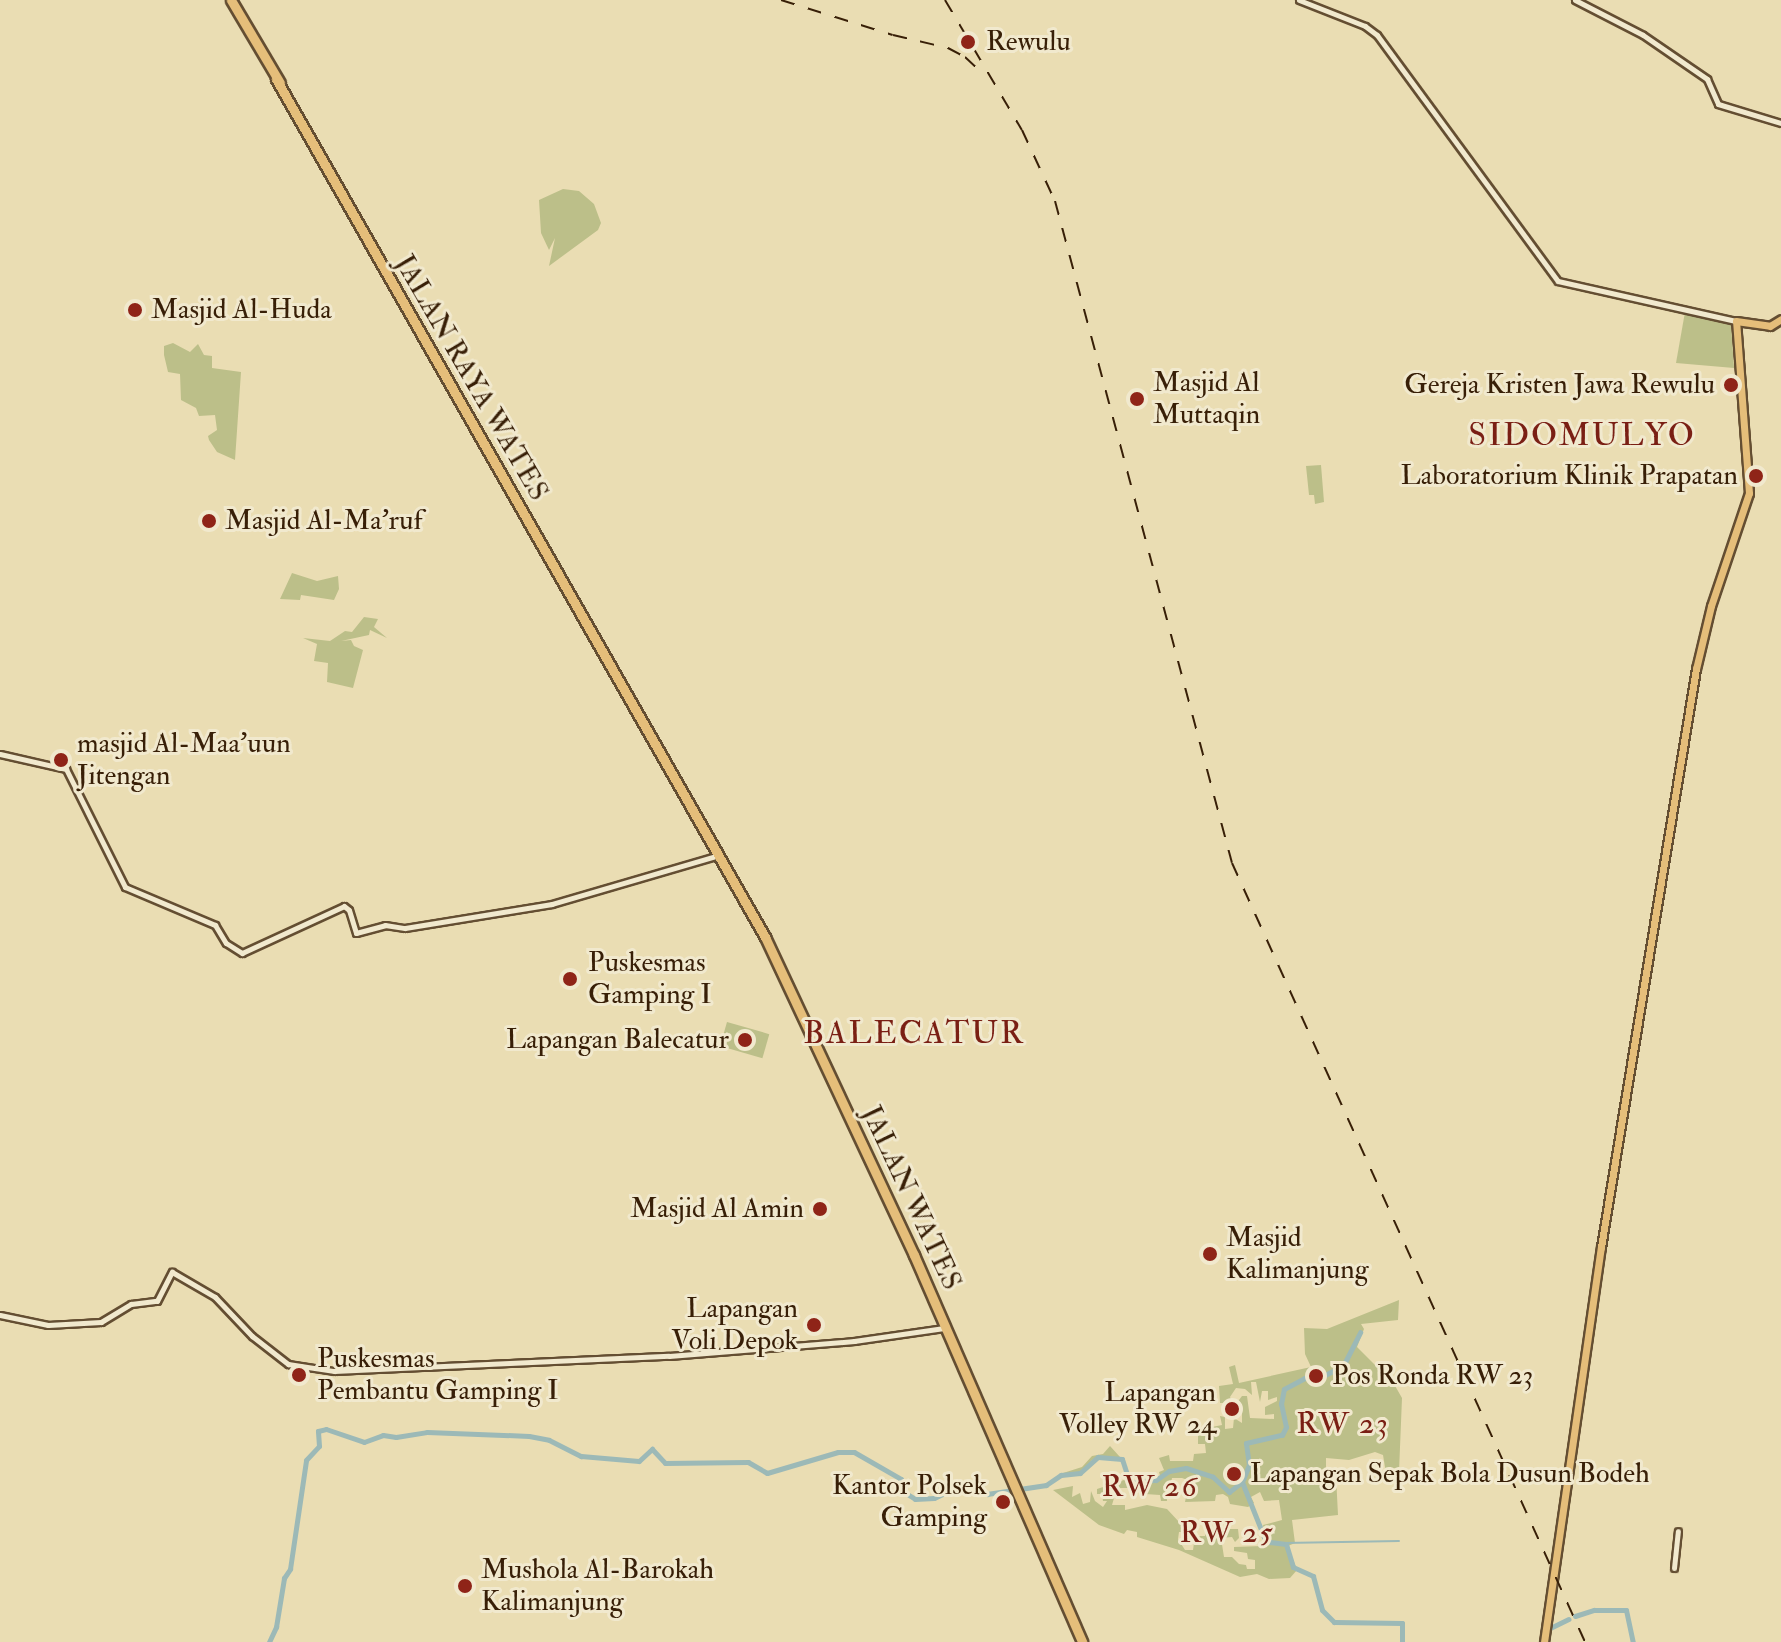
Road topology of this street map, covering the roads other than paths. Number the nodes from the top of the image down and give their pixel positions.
1 (231, 0) edge
2 (1299, 0) edge
3 (1575, 0) edge
4 (1781, 123) edge
5 (1781, 319) edge
6 (1736, 321) junction
7 (0, 754) edge
8 (679, 783) joint
9 (720, 855) junction
10 (0, 1315) edge
11 (945, 1328) junction
12 (1678, 1531) dead end
13 (1674, 1568) dead end
14 (1082, 1642) edge
15 (1544, 1642) edge

1 - 8 highway, JALAN RAYA WATES
2 - 6 street
3 - 4 street
5 - 6 main road
6 - 15 main road
7 - 9 street
8 - 9 highway, JALAN WATES
9 - 11 highway, JALAN WATES
10 - 11 street
11 - 14 highway, JALAN WATES
12 - 13 street

